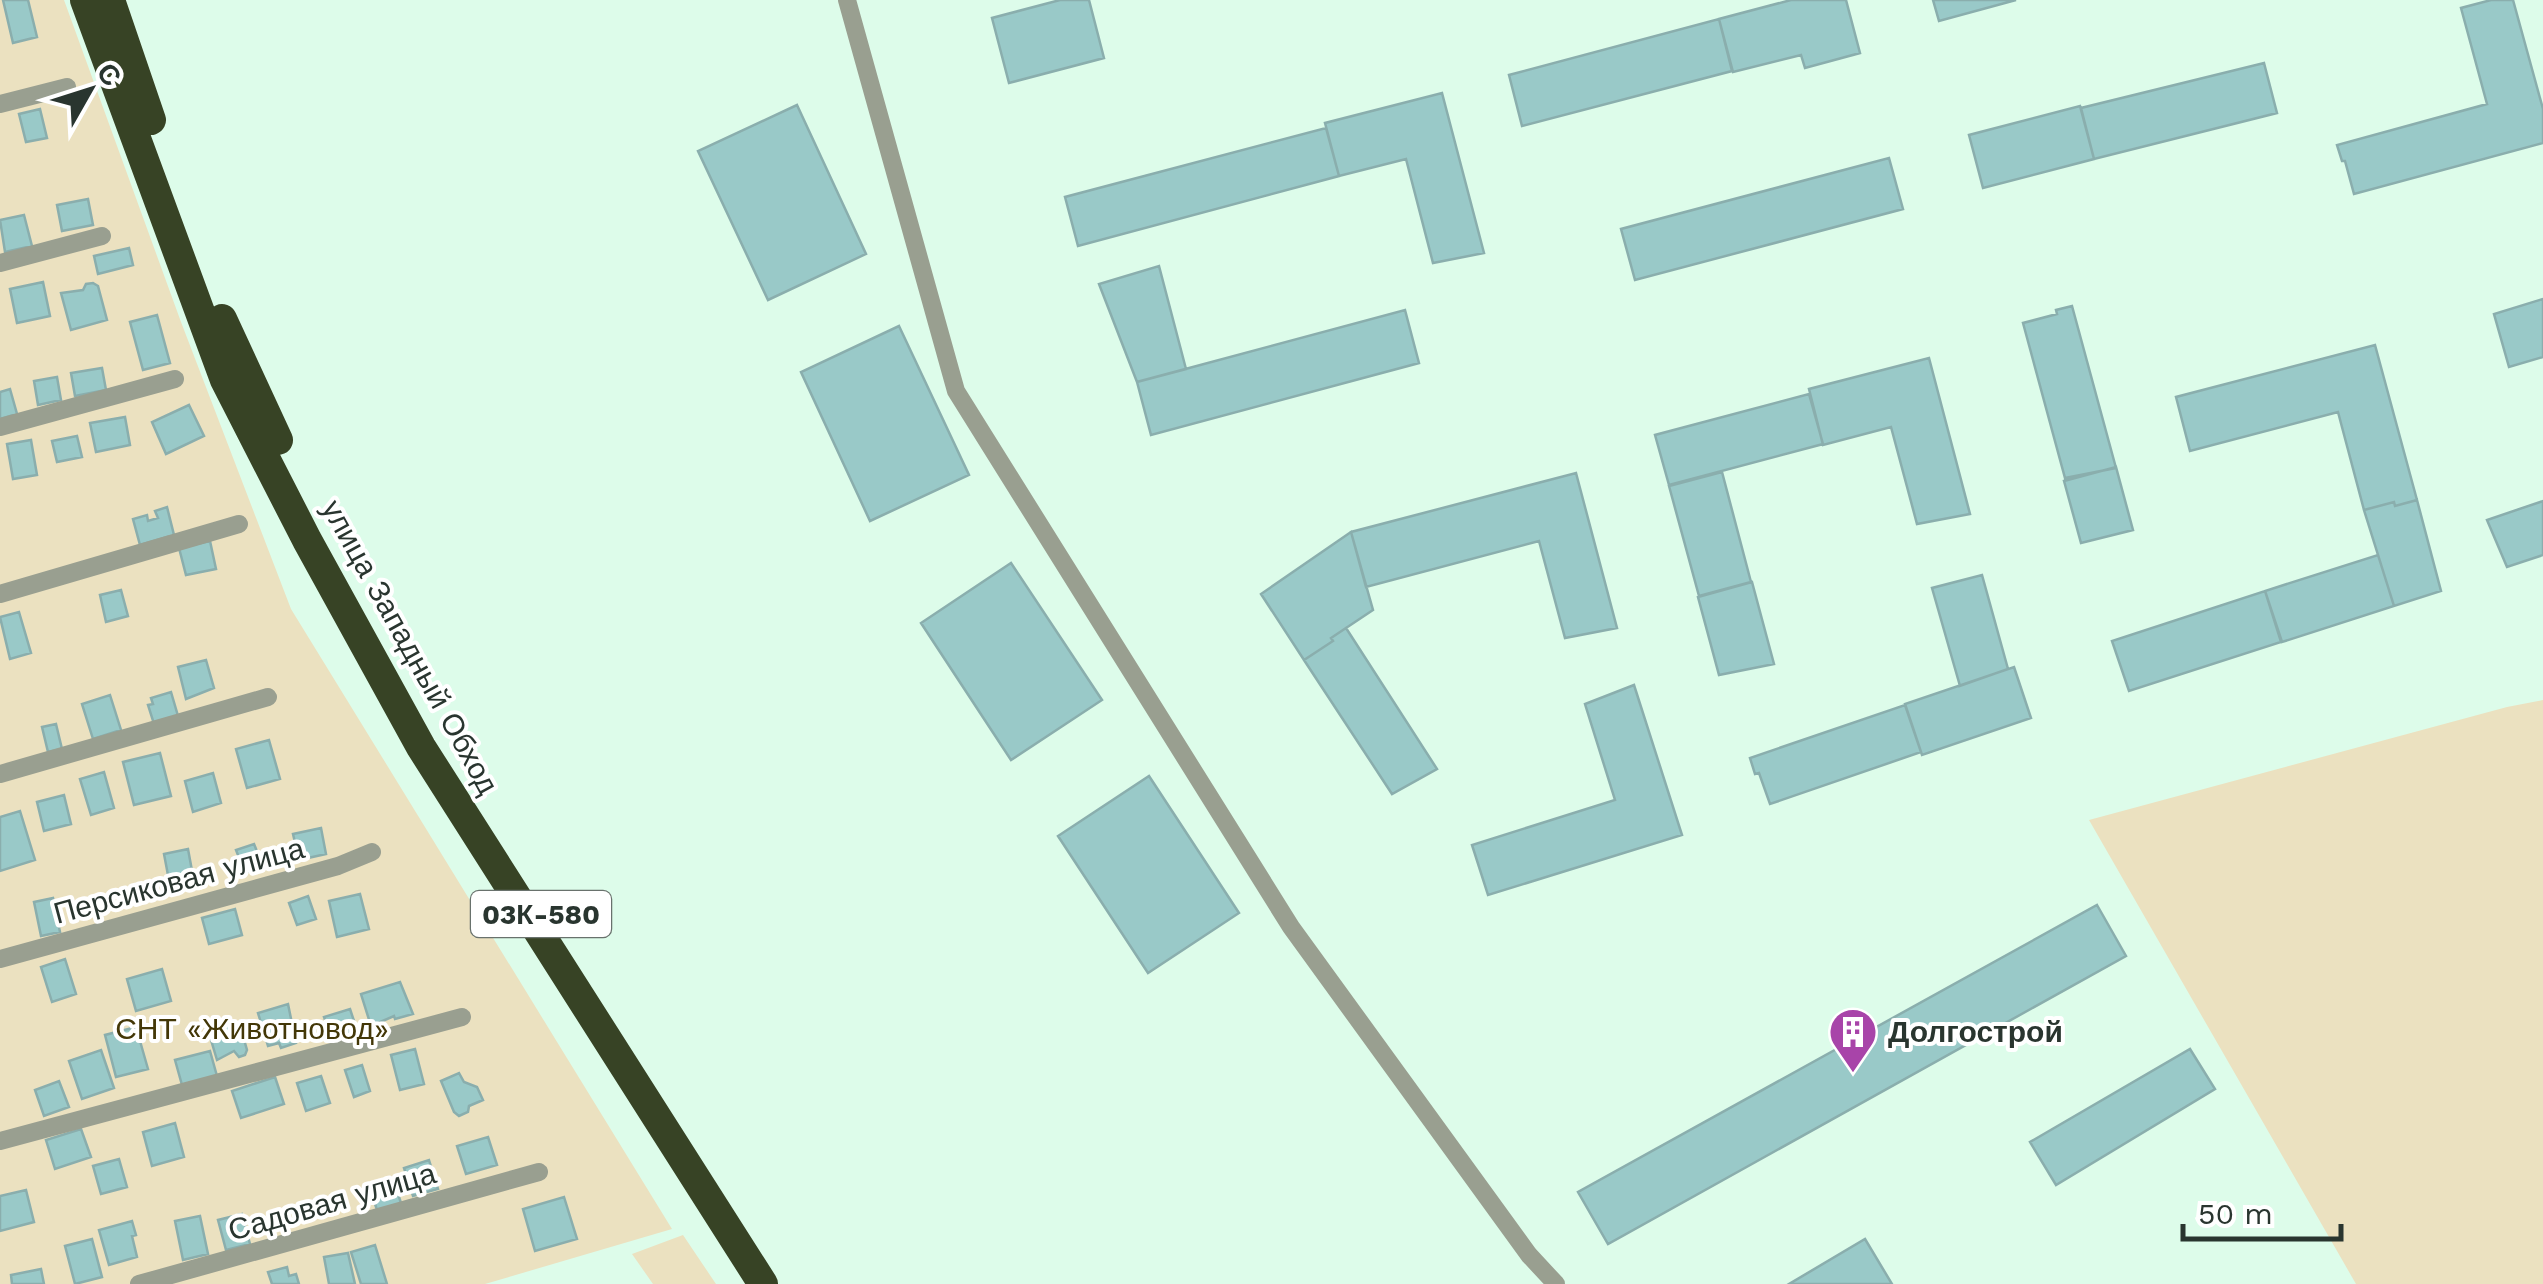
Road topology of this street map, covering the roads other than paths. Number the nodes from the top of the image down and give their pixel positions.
1 (85, 0) edge
2 (110, 0) edge
3 (847, 0) edge
4 (67, 87) dead end
5 (0, 104) edge
6 (102, 236) dead end
7 (0, 263) edge
8 (175, 379) dead end
9 (0, 428) edge
10 (238, 524) dead end
11 (0, 594) edge
12 (268, 697) dead end
13 (0, 774) edge
14 (372, 852) dead end
15 (0, 958) edge
16 (462, 1017) dead end
17 (0, 1141) edge
18 (539, 1172) dead end
19 (139, 1284) edge
20 (763, 1284) edge
21 (781, 1284) edge
22 (1556, 1284) edge

1 - 20 highway, улица Западный Обход / 03К-580
2 - 21 highway, улица Западный Обход / 03К-580
3 - 22 street
4 - 5 street
6 - 7 street
8 - 9 street
10 - 11 street
12 - 13 street
14 - 15 street, Персиковая улица
16 - 17 street
18 - 19 street, Садовая улица

